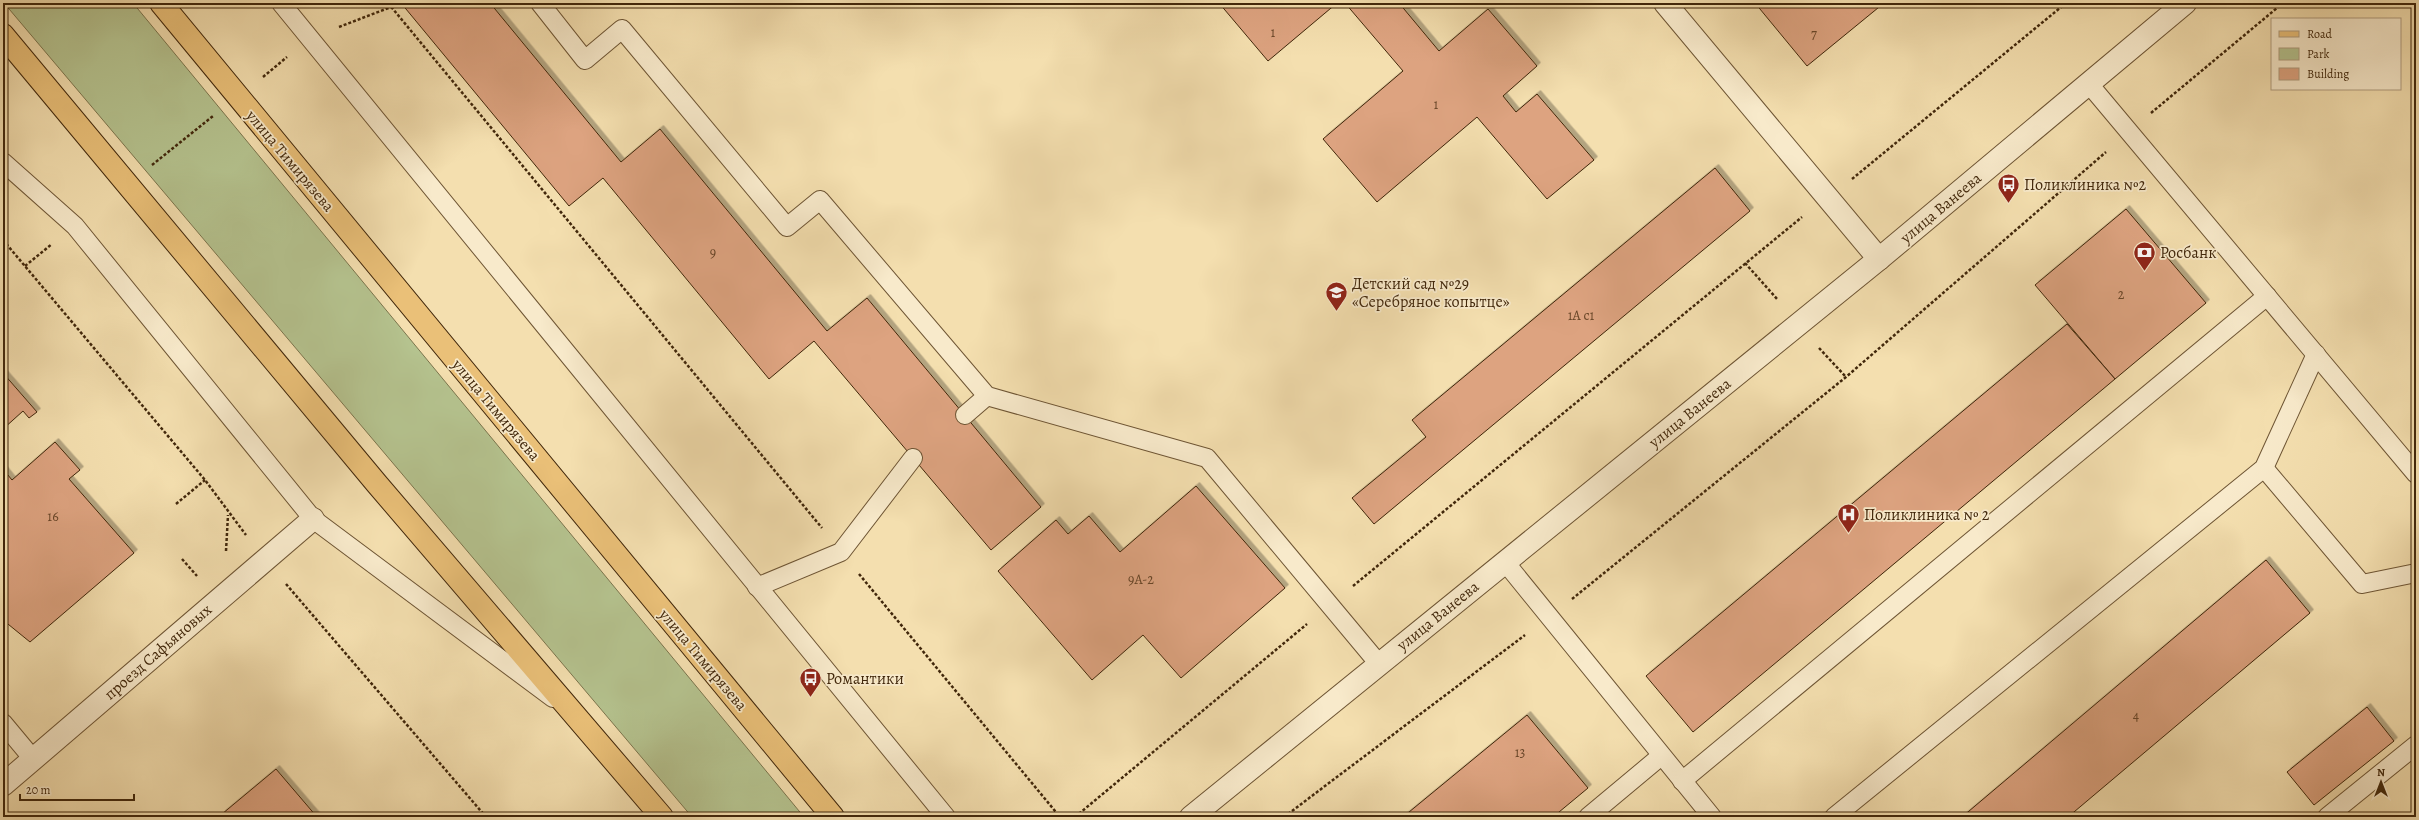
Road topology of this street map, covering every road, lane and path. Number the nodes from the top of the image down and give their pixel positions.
1 (161, 3) edge
2 (281, 3) edge
3 (388, 3) edge
4 (540, 3) edge
5 (1665, 3) edge
6 (2066, 3) edge
7 (2185, 3) edge
8 (2282, 3) edge
9 (391, 7) junction
10 (3, 35) edge
11 (310, 39) junction
12 (2089, 84) junction
13 (237, 97) junction
14 (2129, 132) junction
15 (3, 162) edge
16 (128, 184) junction
17 (1826, 197) junction
18 (75, 226) junction
19 (3, 240) edge
20 (1879, 260) junction
21 (25, 266) junction
22 (2267, 296) junction
23 (2316, 354) junction
24 (987, 396) junction
25 (965, 415) dead end
26 (913, 458) dead end
27 (2264, 468) junction
28 (2416, 474) edge
29 (205, 480) junction
30 (176, 504) dead end
31 (314, 518) junction
32 (841, 552) junction
33 (182, 558) dead end
34 (266, 560) junction
35 (1505, 562) junction
36 (2416, 573) edge
37 (202, 583) dead end
38 (757, 587) junction
39 (1330, 605) junction
40 (1549, 617) junction
41 (1379, 664) junction
42 (576, 716) junction
43 (3, 723) edge
44 (2416, 745) edge
45 (1661, 756) junction
46 (34, 759) junction
47 (1682, 781) junction
48 (3, 785) edge
49 (486, 817) edge
50 (662, 817) edge
51 (833, 817) edge
52 (946, 817) edge
53 (1060, 817) edge
54 (1076, 817) edge
55 (1191, 817) edge
56 (1284, 817) edge
57 (1588, 817) edge
58 (1712, 817) edge
59 (1834, 817) edge
60 (2327, 817) edge

1 - 13 main road, улица Тимирязева
2 - 11 lane
3 - 9 path
4 - 24 lane
5 - 17 street
6 - 17 path
7 - 12 street, улица Ванеева
8 - 14 path
9 - 11 path
9 - 32 path
10 - 16 main road
11 - 13 path
11 - 38 lane
12 - 14 lane
12 - 20 street, улица Ванеева
13 - 16 path
13 - 51 main road, улица Тимирязева
14 - 22 lane
14 - 40 path
15 - 18 lane
16 - 42 main road
17 - 20 street
17 - 39 path
18 - 21 path
18 - 31 lane
19 - 21 path
20 - 35 street, улица Ванеева
21 - 29 path
22 - 23 lane
22 - 47 lane
23 - 27 lane
23 - 28 lane
24 - 25 lane
24 - 39 lane
26 - 32 lane
27 - 36 lane
27 - 59 lane
29 - 30 path
29 - 34 path
31 - 34 street, проезд Сафьяновых
31 - 42 lane
32 - 38 lane
32 - 53 path
33 - 37 path
34 - 46 street, проезд Сафьяновых
34 - 49 path
35 - 40 lane
35 - 41 street, улица Ванеева
38 - 52 lane
39 - 41 lane
39 - 54 path
40 - 45 lane
40 - 56 path
41 - 55 street, улица Ванеева
42 - 50 main road
43 - 46 lane
44 - 60 lane
45 - 47 lane
45 - 57 lane
46 - 48 street, проезд Сафьяновых
47 - 58 lane

